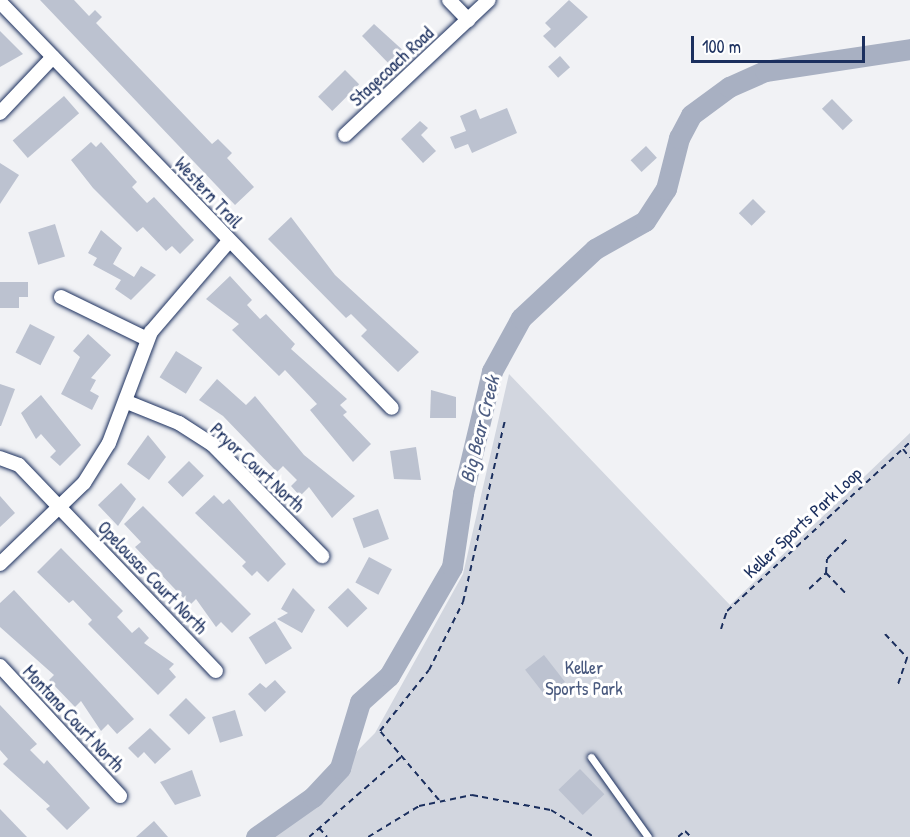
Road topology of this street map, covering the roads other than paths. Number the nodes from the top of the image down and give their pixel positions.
1 (449, 0) edge
2 (489, 0) edge
3 (0, 2) edge
4 (468, 20) junction
5 (53, 57) junction
6 (0, 113) edge
7 (345, 135) dead end
8 (229, 241) junction
9 (61, 297) dead end
10 (147, 339) junction
11 (127, 402) junction
12 (392, 408) dead end
13 (0, 458) edge
14 (62, 510) junction
15 (322, 556) dead end
16 (0, 564) edge
17 (0, 666) edge
18 (216, 670) dead end
19 (591, 757) dead end
20 (120, 796) dead end
21 (648, 837) edge

1 - 4 street
2 - 4 street, Stagecoach Road
3 - 5 street, Western Trail
4 - 7 street, Stagecoach Road
5 - 6 street
5 - 8 street, Western Trail
8 - 10 street
8 - 12 street, Western Trail
9 - 10 street
10 - 11 street
11 - 14 street
11 - 15 street, Pryor Court North
13 - 14 street, Opelousas Court North
14 - 16 street
14 - 18 street, Opelousas Court North
17 - 20 street, Montana Court North
19 - 21 lane

